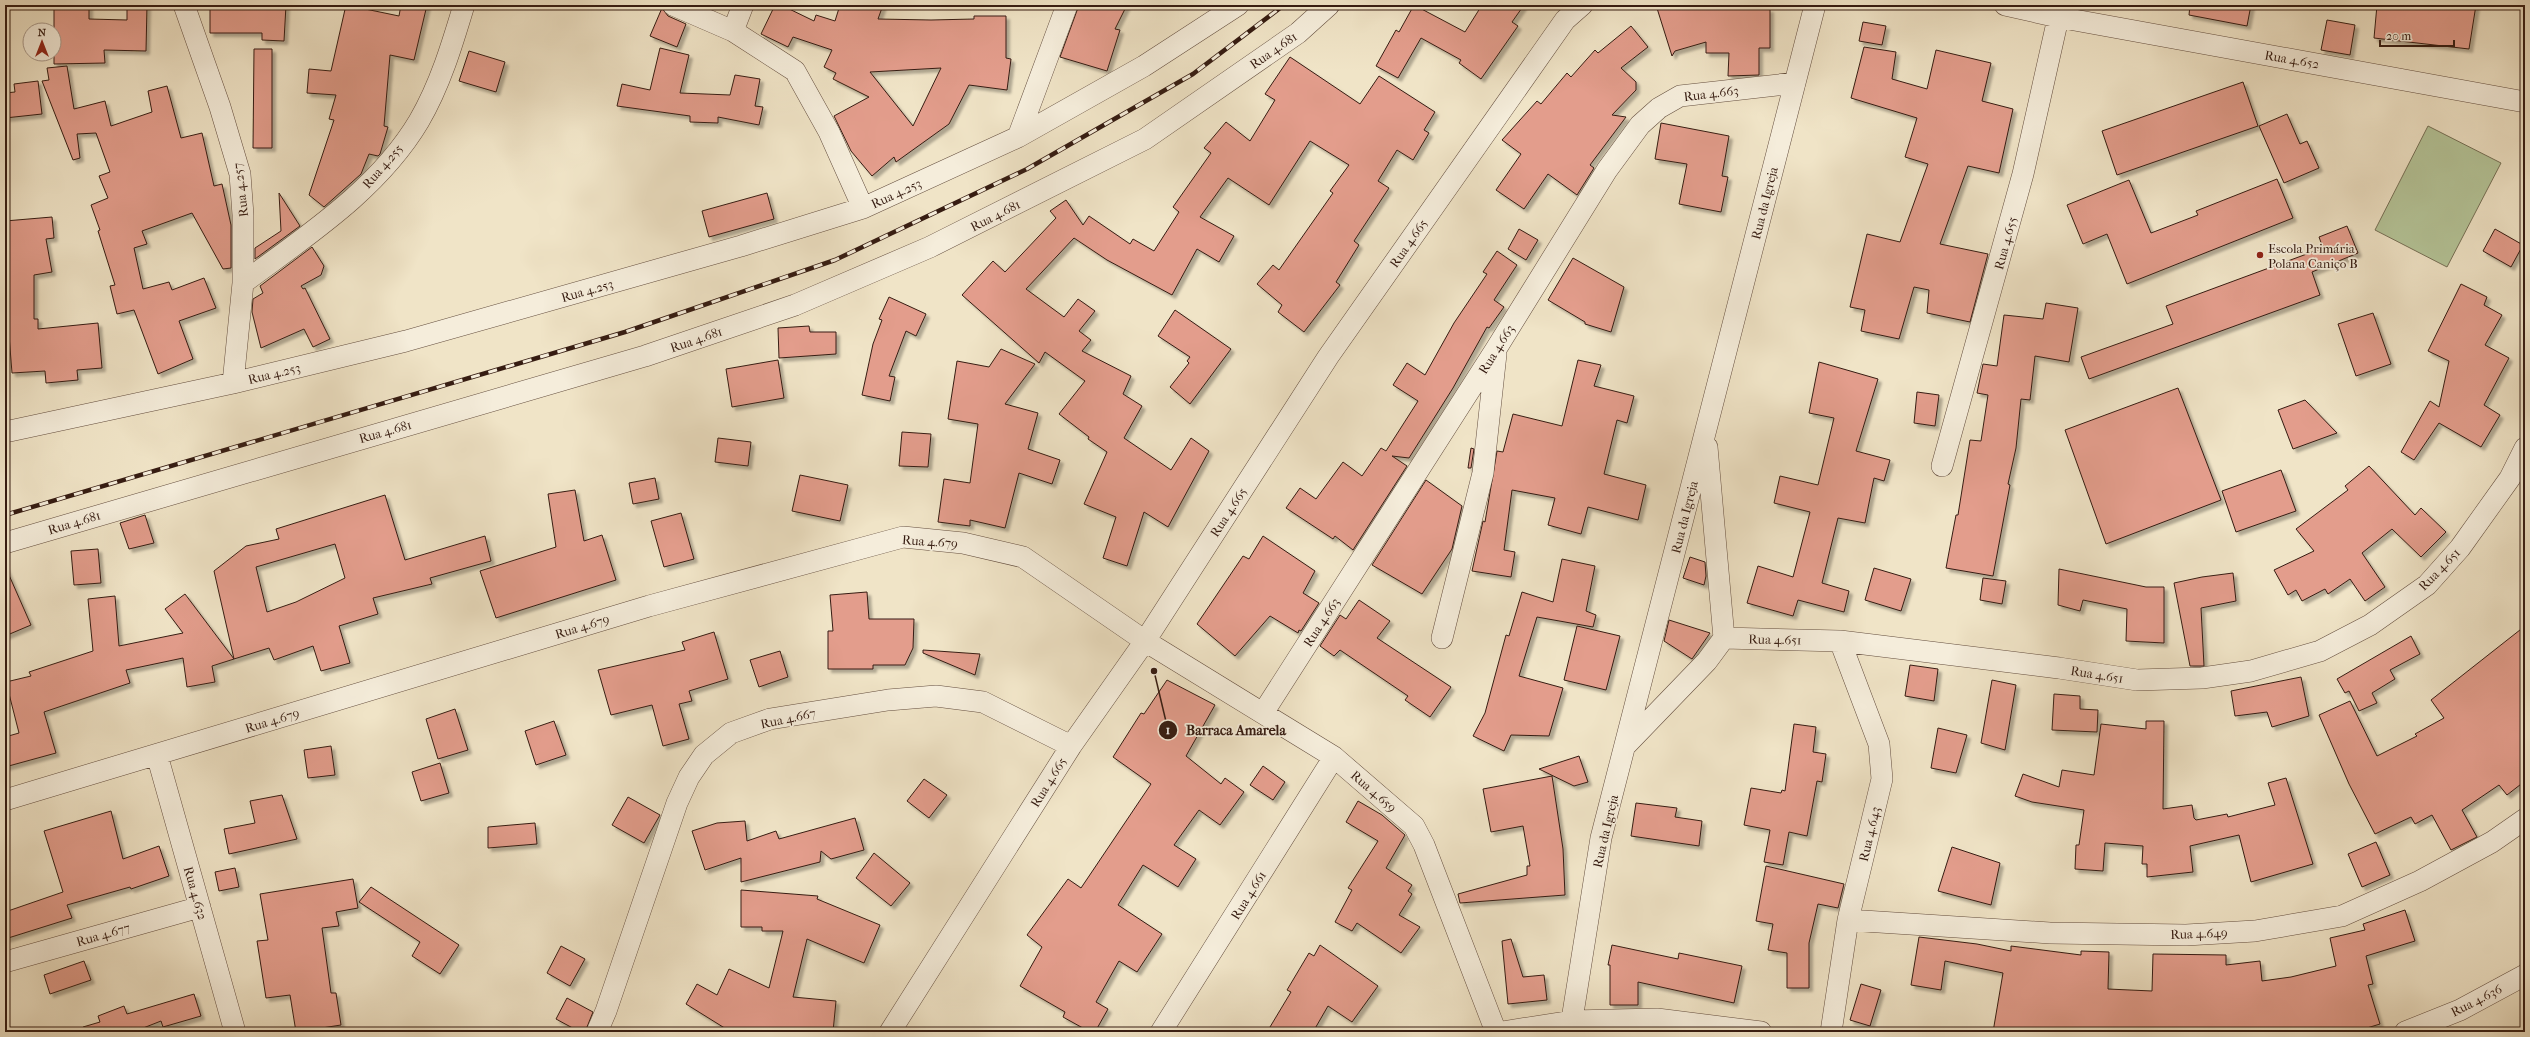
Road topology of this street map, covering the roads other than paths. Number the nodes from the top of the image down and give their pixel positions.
1 (184, 5) edge
2 (464, 5) edge
3 (673, 5) edge
4 (743, 5) edge
5 (1067, 5) edge
6 (1238, 5) edge
7 (1329, 5) edge
8 (1582, 5) edge
9 (1815, 5) edge
10 (2005, 5) edge
11 (2060, 11) edge
12 (733, 31) junction
13 (1795, 83) junction
14 (2525, 102) edge
15 (1018, 137) junction
16 (863, 208) junction
17 (244, 283) junction
18 (1496, 349) junction
19 (233, 383) junction
20 (5, 432) edge
21 (1705, 433) junction
22 (2525, 448) edge
23 (1942, 466) dead end
24 (5, 543) edge
25 (1442, 638) dead end
26 (1724, 638) junction
27 (1145, 640) junction
28 (1840, 641) junction
29 (1263, 713) junction
30 (1071, 746) junction
31 (1626, 746) junction
32 (157, 755) junction
33 (1334, 757) junction
34 (5, 800) edge
35 (2525, 819) edge
36 (200, 907) junction
37 (1848, 920) junction
38 (5, 962) edge
39 (2525, 975) edge
40 (1571, 1027) edge
41 (235, 1032) edge
42 (597, 1032) edge
43 (890, 1032) edge
44 (1161, 1032) edge
45 (1496, 1032) edge
46 (1502, 1032) edge
47 (1761, 1032) edge
48 (1831, 1032) edge
49 (2405, 1032) edge

1 - 17 street, Rua 4.257
2 - 17 street, Rua 4.255
3 - 12 street
4 - 12 street
5 - 15 street
6 - 15 street, Rua 4.253
7 - 24 street, Rua 4.681
8 - 27 street, Rua 4.665
9 - 13 street, Rua da Igreja
10 - 11 street, Rua 4.652
11 - 14 street, Rua 4.652
11 - 23 street, Rua 4.655
12 - 16 street
13 - 18 street, Rua 4.663
13 - 21 street, Rua da Igreja
15 - 16 street, Rua 4.253
16 - 19 street, Rua 4.253
17 - 19 street, Rua 4.257
18 - 25 street
18 - 29 street, Rua 4.663
19 - 20 street, Rua 4.253
21 - 26 street
21 - 31 street, Rua da Igreja
22 - 28 street, Rua 4.651
26 - 28 street, Rua 4.651
26 - 31 street
27 - 29 street, Rua 4.659
27 - 30 street, Rua 4.665
27 - 32 street, Rua 4.679
28 - 37 street, Rua 4.643
29 - 33 street, Rua 4.659
30 - 42 street, Rua 4.667
30 - 43 street, Rua 4.665
31 - 40 street, Rua da Igreja
32 - 34 street, Rua 4.679
32 - 36 street, Rua 4.632
33 - 44 street, Rua 4.661
33 - 45 street, Rua 4.659
35 - 37 street, Rua 4.649
36 - 38 street, Rua 4.677
36 - 41 street, Rua 4.632
37 - 48 street, Rua 4.643
39 - 49 street, Rua 4.636
40 - 46 street
40 - 47 street

